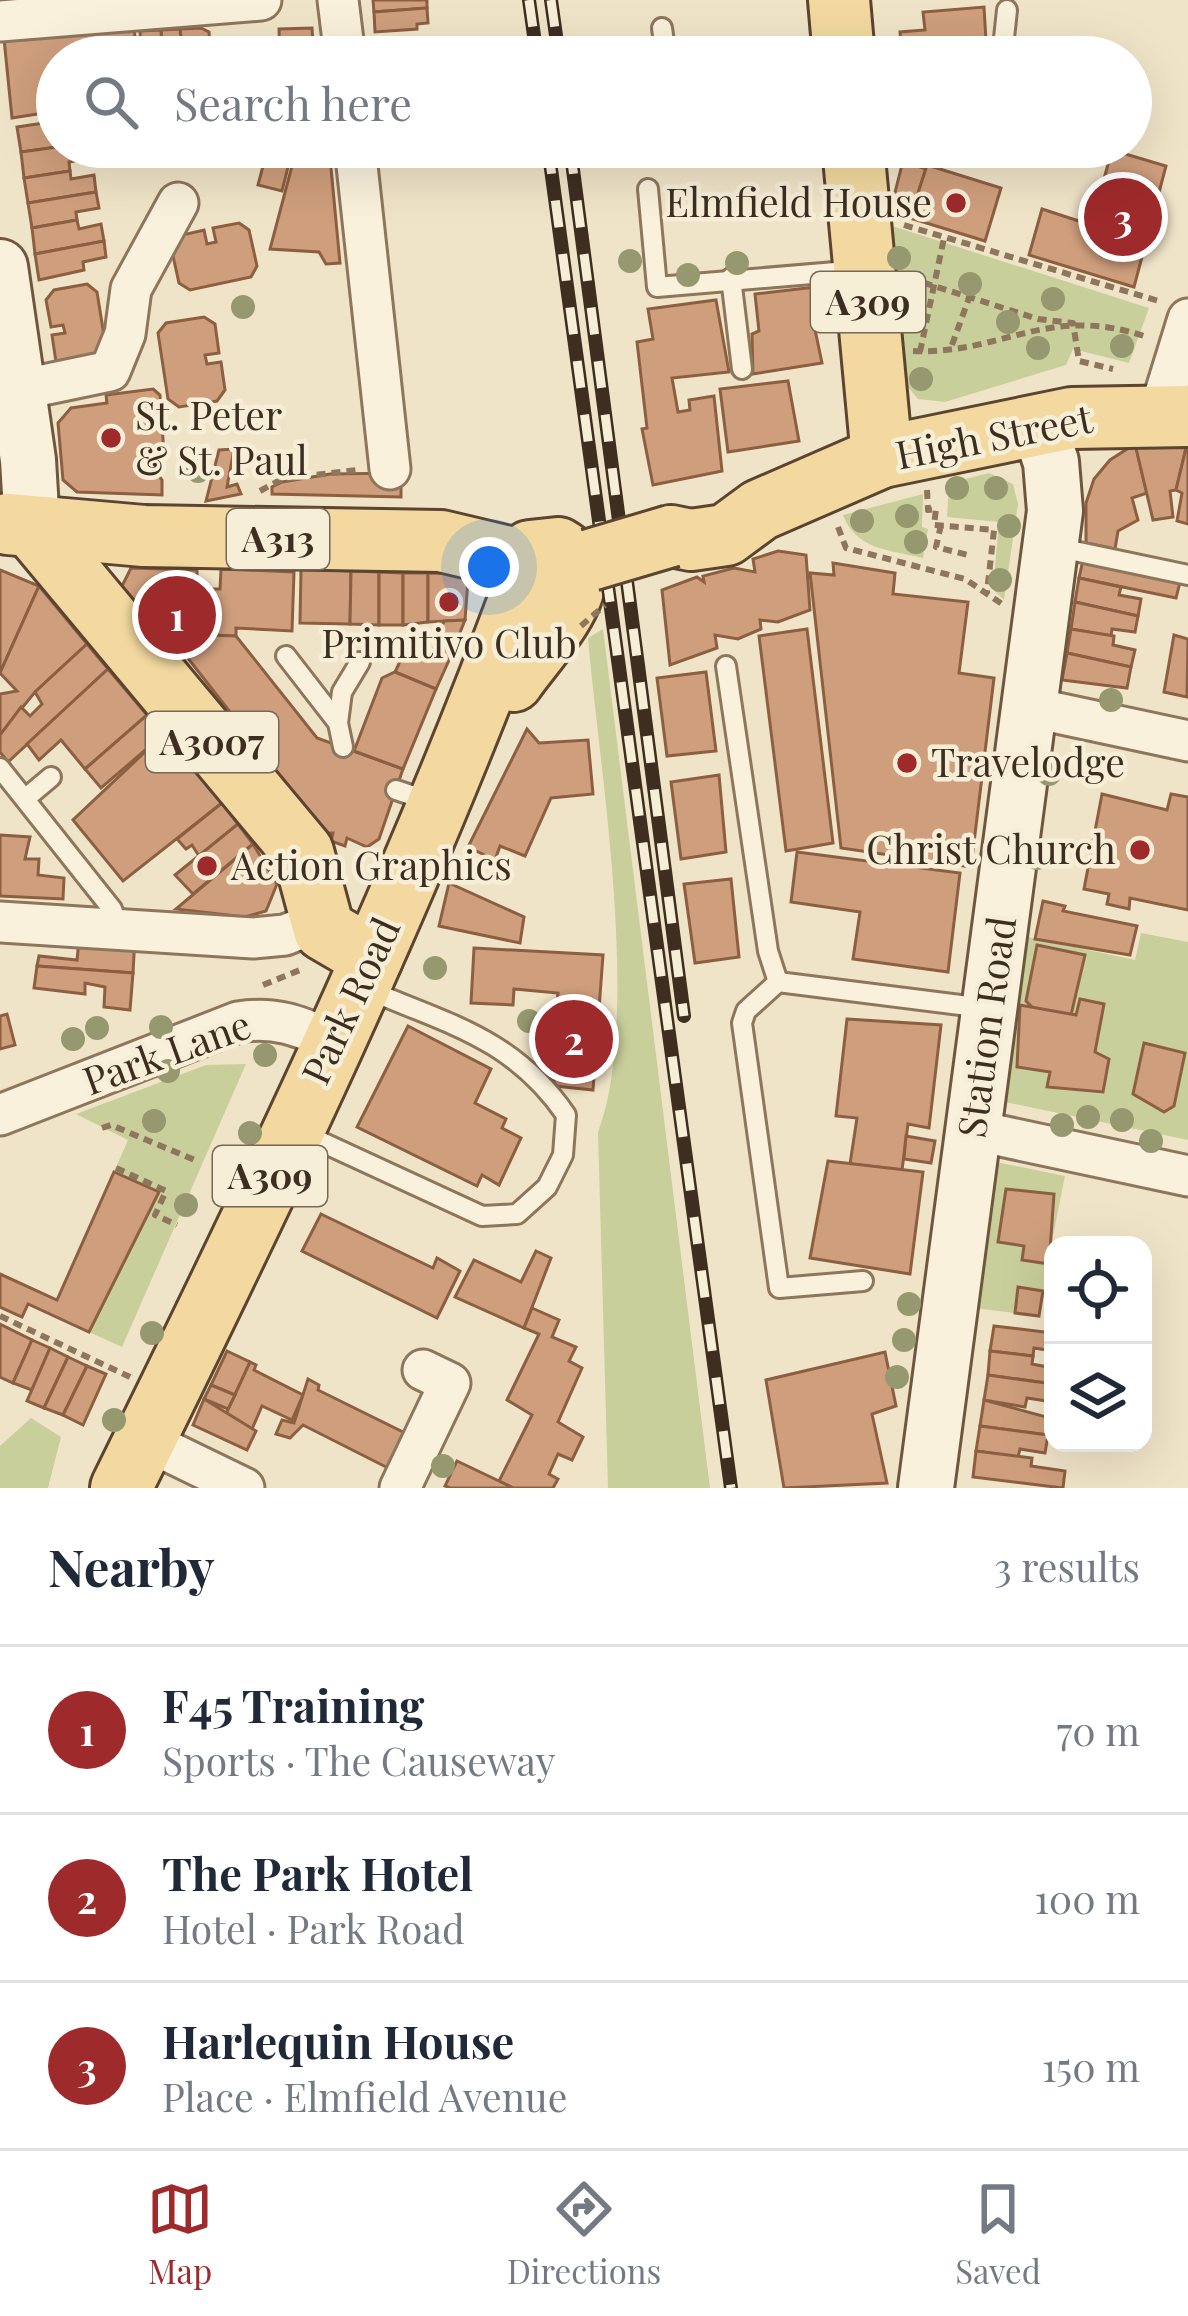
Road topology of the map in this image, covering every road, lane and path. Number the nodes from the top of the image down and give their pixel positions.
1 (261, 0) edge
2 (338, 0) edge
3 (839, 0) edge
4 (1007, 10) dead end
5 (0, 21) edge
6 (662, 28) dead end
7 (342, 36) edge
8 (663, 36) edge
9 (842, 36) edge
10 (1004, 36) edge
11 (357, 168) edge
12 (855, 168) edge
13 (648, 189) dead end
14 (178, 203) dead end
15 (859, 208) junction
16 (944, 238) junction
17 (877, 270) junction
18 (731, 278) junction
19 (934, 287) junction
20 (2, 292) edge
21 (969, 298) junction
22 (1180, 312) edge
23 (1145, 337) dead end
24 (952, 346) dead end
25 (920, 352) dead end
26 (1139, 355) dead end
27 (742, 369) dead end
28 (19, 390) junction
29 (1160, 401) edge
30 (1038, 424) junction
31 (390, 469) joint
32 (904, 472) junction
33 (251, 496) dead end
34 (800, 505) junction
35 (16, 525) edge
36 (941, 526) junction
37 (1050, 547) junction
38 (968, 555) dead end
39 (1188, 575) edge
40 (553, 587) junction
41 (987, 592) junction
42 (1039, 631) junction
43 (286, 656) dead end
44 (360, 662) dead end
45 (726, 667) dead end
46 (1029, 707) junction
47 (338, 723) junction
48 (1188, 741) edge
49 (343, 747) dead end
50 (0, 768) edge
51 (51, 777) dead end
52 (26, 798) junction
53 (0, 922) edge
54 (118, 927) junction
55 (340, 958) junction
56 (778, 982) junction
57 (254, 988) dead end
58 (989, 1009) junction
59 (334, 1041) junction
60 (0, 1114) edge
61 (102, 1128) dead end
62 (293, 1128) junction
63 (973, 1130) junction
64 (197, 1161) dead end
65 (116, 1168) dead end
66 (1188, 1176) edge
67 (177, 1225) dead end
68 (863, 1281) dead end
69 (0, 1316) edge
70 (423, 1370) dead end
71 (144, 1440) edge
72 (244, 1488) edge
73 (400, 1488) edge
74 (926, 1488) edge

1 - 5 street
2 - 7 street
3 - 9 main road
4 - 10 lane
6 - 8 lane
11 - 31 street
12 - 15 main road, A309
13 - 18 lane
14 - 28 street
15 - 16 path
15 - 17 main road, A309
16 - 19 path
16 - 22 path
17 - 18 lane
17 - 19 path
17 - 32 main road, A309
18 - 27 lane
19 - 21 path
19 - 25 path
20 - 28 main road
21 - 24 path
21 - 29 path
22 - 29 street
23 - 26 path
28 - 35 main road
29 - 30 main road, High Street / A313
30 - 32 main road, High Street / A313
30 - 37 main road, Station Road
31 - 33 path
32 - 34 main road, High Street / A313
32 - 36 path
34 - 40 main road, A313, bridge
34 - 41 path
35 - 40 main road, A313
35 - 55 main road, A3007
36 - 38 path
36 - 41 path
37 - 39 lane
37 - 42 main road, Station Road
40 - 55 main road, Park Road / A309
41 - 42 path
42 - 46 main road, Station Road
43 - 47 lane
44 - 47 lane
45 - 56 lane
46 - 48 street
46 - 58 main road, Station Road
47 - 49 lane
50 - 52 lane
51 - 52 lane
52 - 54 lane
53 - 54 street
54 - 55 street
55 - 57 path
55 - 59 main road, Park Road / A309
55 - 62 lane
56 - 58 lane
56 - 68 lane
58 - 63 main road, Station Road
59 - 60 street, Park Lane
59 - 62 main road, Park Road / A309
61 - 64 path
62 - 71 main road, Park Road / A309
63 - 66 street
63 - 74 main road, Station Road
65 - 67 path
69 - 71 path
70 - 73 street
71 - 72 street

